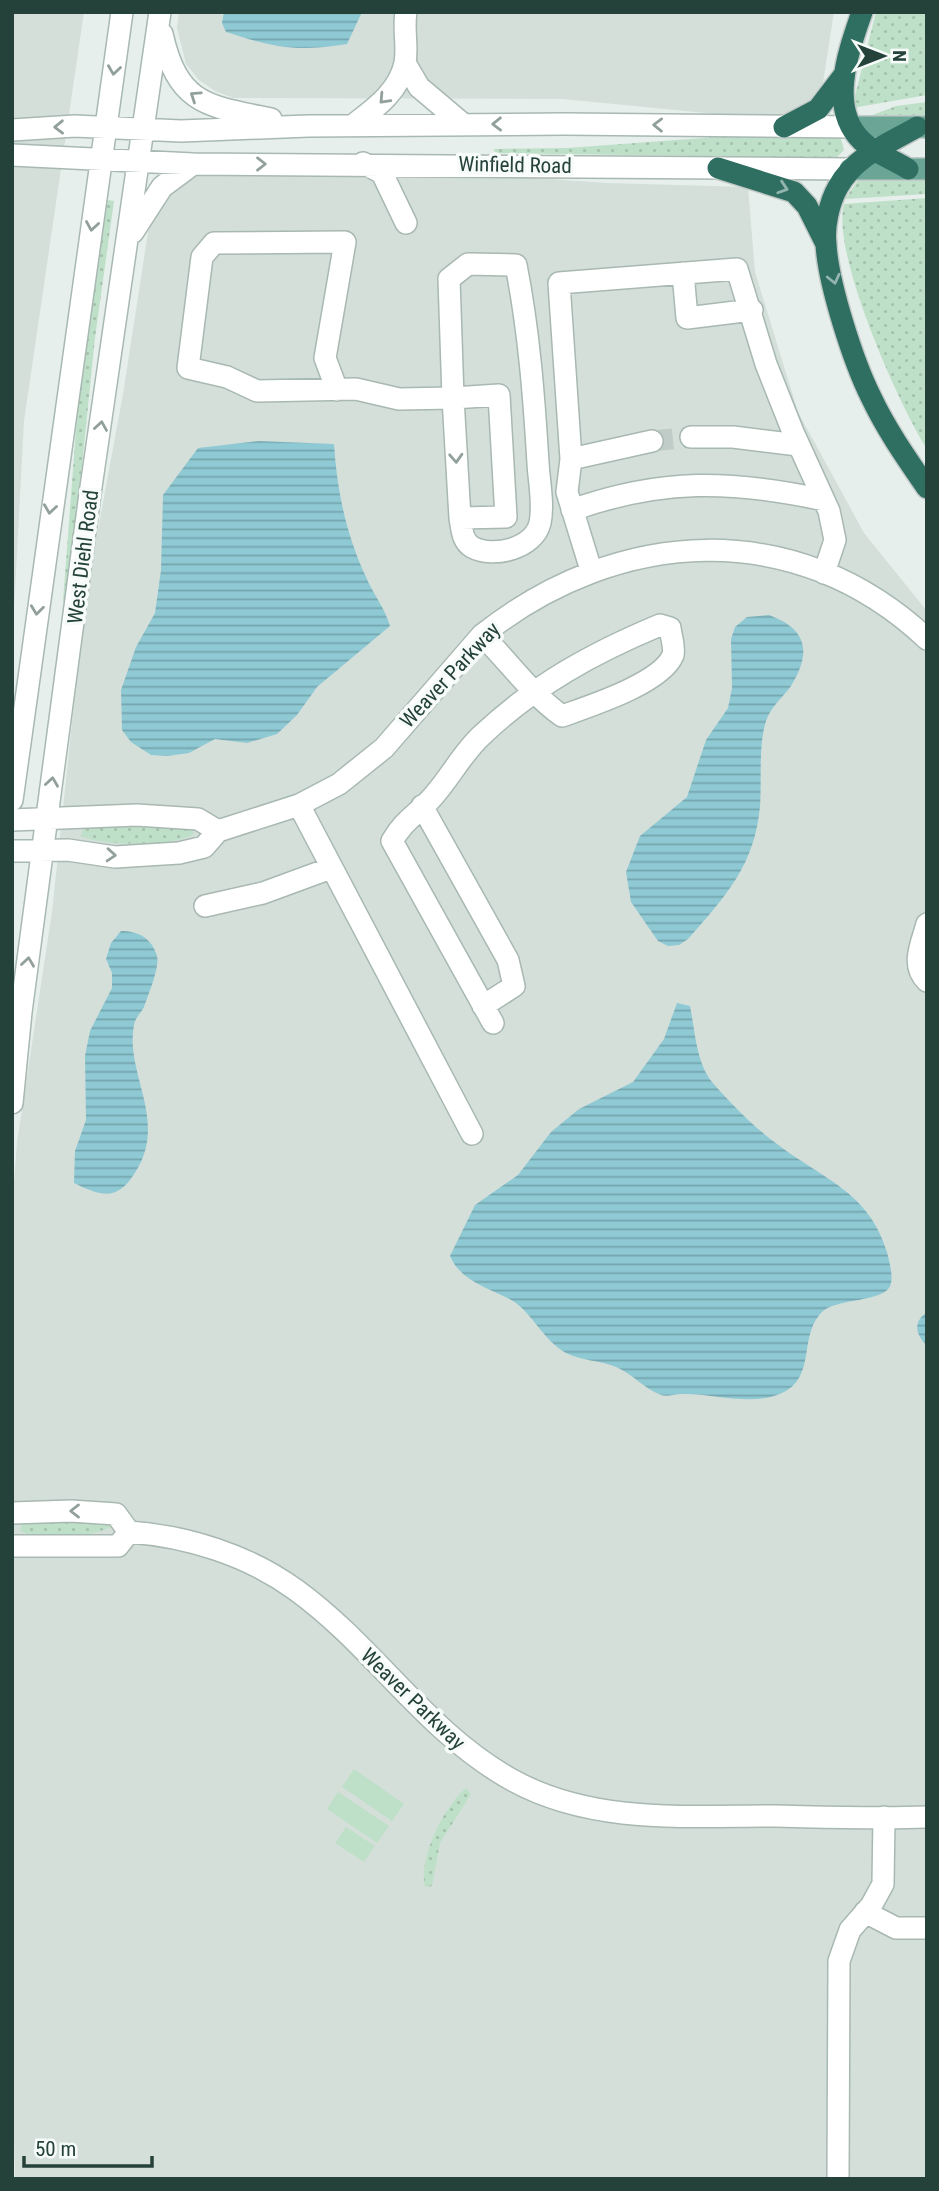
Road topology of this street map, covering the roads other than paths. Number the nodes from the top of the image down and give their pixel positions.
1 (122, 12) edge
2 (407, 12) edge
3 (862, 12) edge
4 (160, 16) edge
5 (405, 63) junction
6 (845, 74) junction
7 (464, 125) junction
8 (308, 126) junction
9 (352, 126) junction
10 (784, 127) junction
11 (853, 127) junction
12 (922, 127) edge
13 (107, 129) junction
14 (12, 130) edge
15 (143, 130) junction
16 (876, 150) junction
17 (12, 155) edge
18 (103, 159) junction
19 (139, 161) junction
20 (363, 163) junction
21 (192, 164) junction
22 (718, 168) junction
23 (850, 169) junction
24 (918, 169) edge
25 (406, 223) dead end
26 (127, 242) junction
27 (826, 244) junction
28 (682, 273) junction
29 (752, 310) junction
30 (337, 390) junction
31 (453, 398) junction
32 (691, 437) tunnel mouth
33 (652, 441) tunnel mouth
34 (798, 445) junction
35 (571, 459) junction
36 (927, 488) edge
37 (824, 500) junction
38 (572, 510) junction
39 (460, 519) junction
40 (592, 570) junction
41 (824, 573) junction
42 (482, 635) junction
43 (927, 639) edge
44 (534, 692) junction
45 (12, 800) edge
46 (299, 805) junction
47 (422, 806) junction
48 (48, 818) junction
49 (12, 820) edge
50 (218, 831) junction
51 (43, 850) junction
52 (12, 851) edge
53 (331, 868) junction
54 (205, 906) dead end
55 (927, 924) edge
56 (927, 981) edge
57 (12, 1103) edge
58 (472, 1134) dead end
59 (12, 1513) edge
60 (128, 1532) junction
61 (12, 1546) edge
62 (884, 1817) junction
63 (927, 1817) edge
64 (865, 1912) junction
65 (927, 1928) edge
66 (838, 2179) edge

1 -> 13 street, West Diehl Road
2 - 5 street
3 - 6 highway
8 -> 4 street
4 - 15 street, West Diehl Road
5 - 7 street
5 -> 9 street
6 - 10 highway
6 - 11 highway
7 - 9 street, Winfield Road
10 -> 7 street, Winfield Road
8 - 9 street, Winfield Road
8 - 15 street, Winfield Road
10 - 11 street, Winfield Road
11 - 12 main road, Winfield Road
11 - 16 highway
12 - 16 highway
13 -> 14 street, Winfield Road
13 - 15 street, Winfield Road
13 - 18 street, West Diehl Road
15 - 19 street, West Diehl Road
16 - 23 highway
16 - 24 highway
17 - 18 street, Winfield Road
18 - 19 street, Winfield Road
18 -> 45 street, West Diehl Road
19 - 21 street, Winfield Road
19 - 26 street, West Diehl Road
21 -> 20 street, Winfield Road
20 - 22 street, Winfield Road
20 - 25 street
21 - 26 street
22 - 23 street, Winfield Road
22 -> 27 highway
23 - 24 main road, Winfield Road
23 - 27 highway
48 -> 26 street, West Diehl Road
27 -> 36 highway
28 - 29 street
28 - 29 street
28 - 35 street
29 - 34 street
30 - 30 street
30 - 31 street
31 -> 39 street
31 - 39 street
31 - 39 street
32 - 34 street
33 - 35 street
34 - 37 street
35 - 38 street
37 - 38 street
37 - 41 street
38 - 40 street
40 - 41 street, Weaver Parkway
40 - 42 street, Weaver Parkway
41 - 43 street, Weaver Parkway
42 - 44 street
42 - 46 street, Weaver Parkway
44 - 44 street
44 - 47 street
46 - 50 street, Weaver Parkway
46 - 53 street
47 - 47 street
48 - 49 street
48 - 50 street
48 - 51 street, West Diehl Road
51 -> 50 street, Weaver Parkway
51 - 52 street, Weaver Parkway
57 -> 51 street, West Diehl Road
53 - 54 street
53 - 58 street
55 - 56 street
60 -> 59 street
60 - 61 street
60 - 62 street, Weaver Parkway
62 - 63 street, Weaver Parkway
62 - 64 street
64 - 65 street
64 - 66 street

